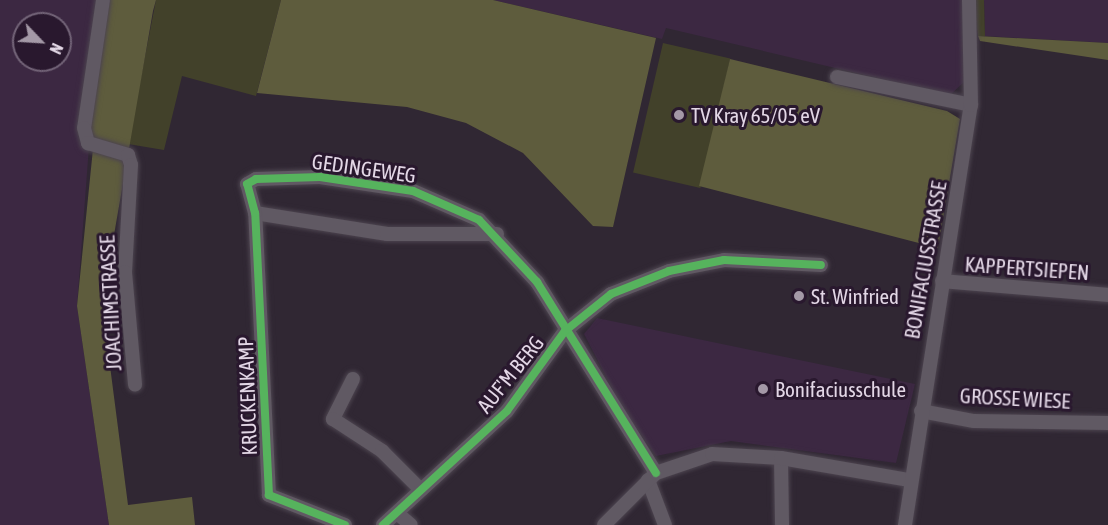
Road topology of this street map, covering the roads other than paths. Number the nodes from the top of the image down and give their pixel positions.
1 (103, 0) edge
2 (969, 0) edge
3 (837, 77) dead end
4 (971, 105) junction
5 (255, 213) junction
6 (497, 234) junction
7 (821, 265) dead end
8 (942, 281) junction
9 (1108, 295) edge
10 (566, 331) junction
11 (352, 379) dead end
12 (135, 385) dead end
13 (921, 411) junction
14 (1108, 423) edge
15 (781, 458) junction
16 (652, 477) junction
17 (908, 480) junction
18 (421, 490) junction
19 (397, 513) junction
20 (345, 525) edge
21 (383, 525) edge
22 (411, 525) edge
23 (604, 525) edge
24 (665, 525) edge
25 (782, 525) edge
26 (905, 525) edge

1 - 12 street, JOACHIMSTRASSE
2 - 4 street, BONIFACIUSSTRASSE
3 - 4 street
4 - 8 street, BONIFACIUSSTRASSE
5 - 6 street
5 - 6 street, GEDINGEWEG
5 - 20 street, KRUCKENKAMP
6 - 10 street, GEDINGEWEG
7 - 10 street, AUF'M BERG
8 - 9 street, KAPPERTSIEPEN
8 - 13 street, BONIFACIUSSTRASSE
10 - 16 street, GEDINGEWEG
10 - 18 street, AUF'M BERG
11 - 18 street
13 - 14 street, GROSSE WIESE
13 - 17 street, BONIFACIUSSTRASSE
15 - 16 street
15 - 17 street
15 - 25 street
16 - 23 street
16 - 24 street, GEDINGEWEG
17 - 26 street, BONIFACIUSSTRASSE
18 - 19 street, AUF'M BERG
19 - 21 street, AUF'M BERG
19 - 22 street

